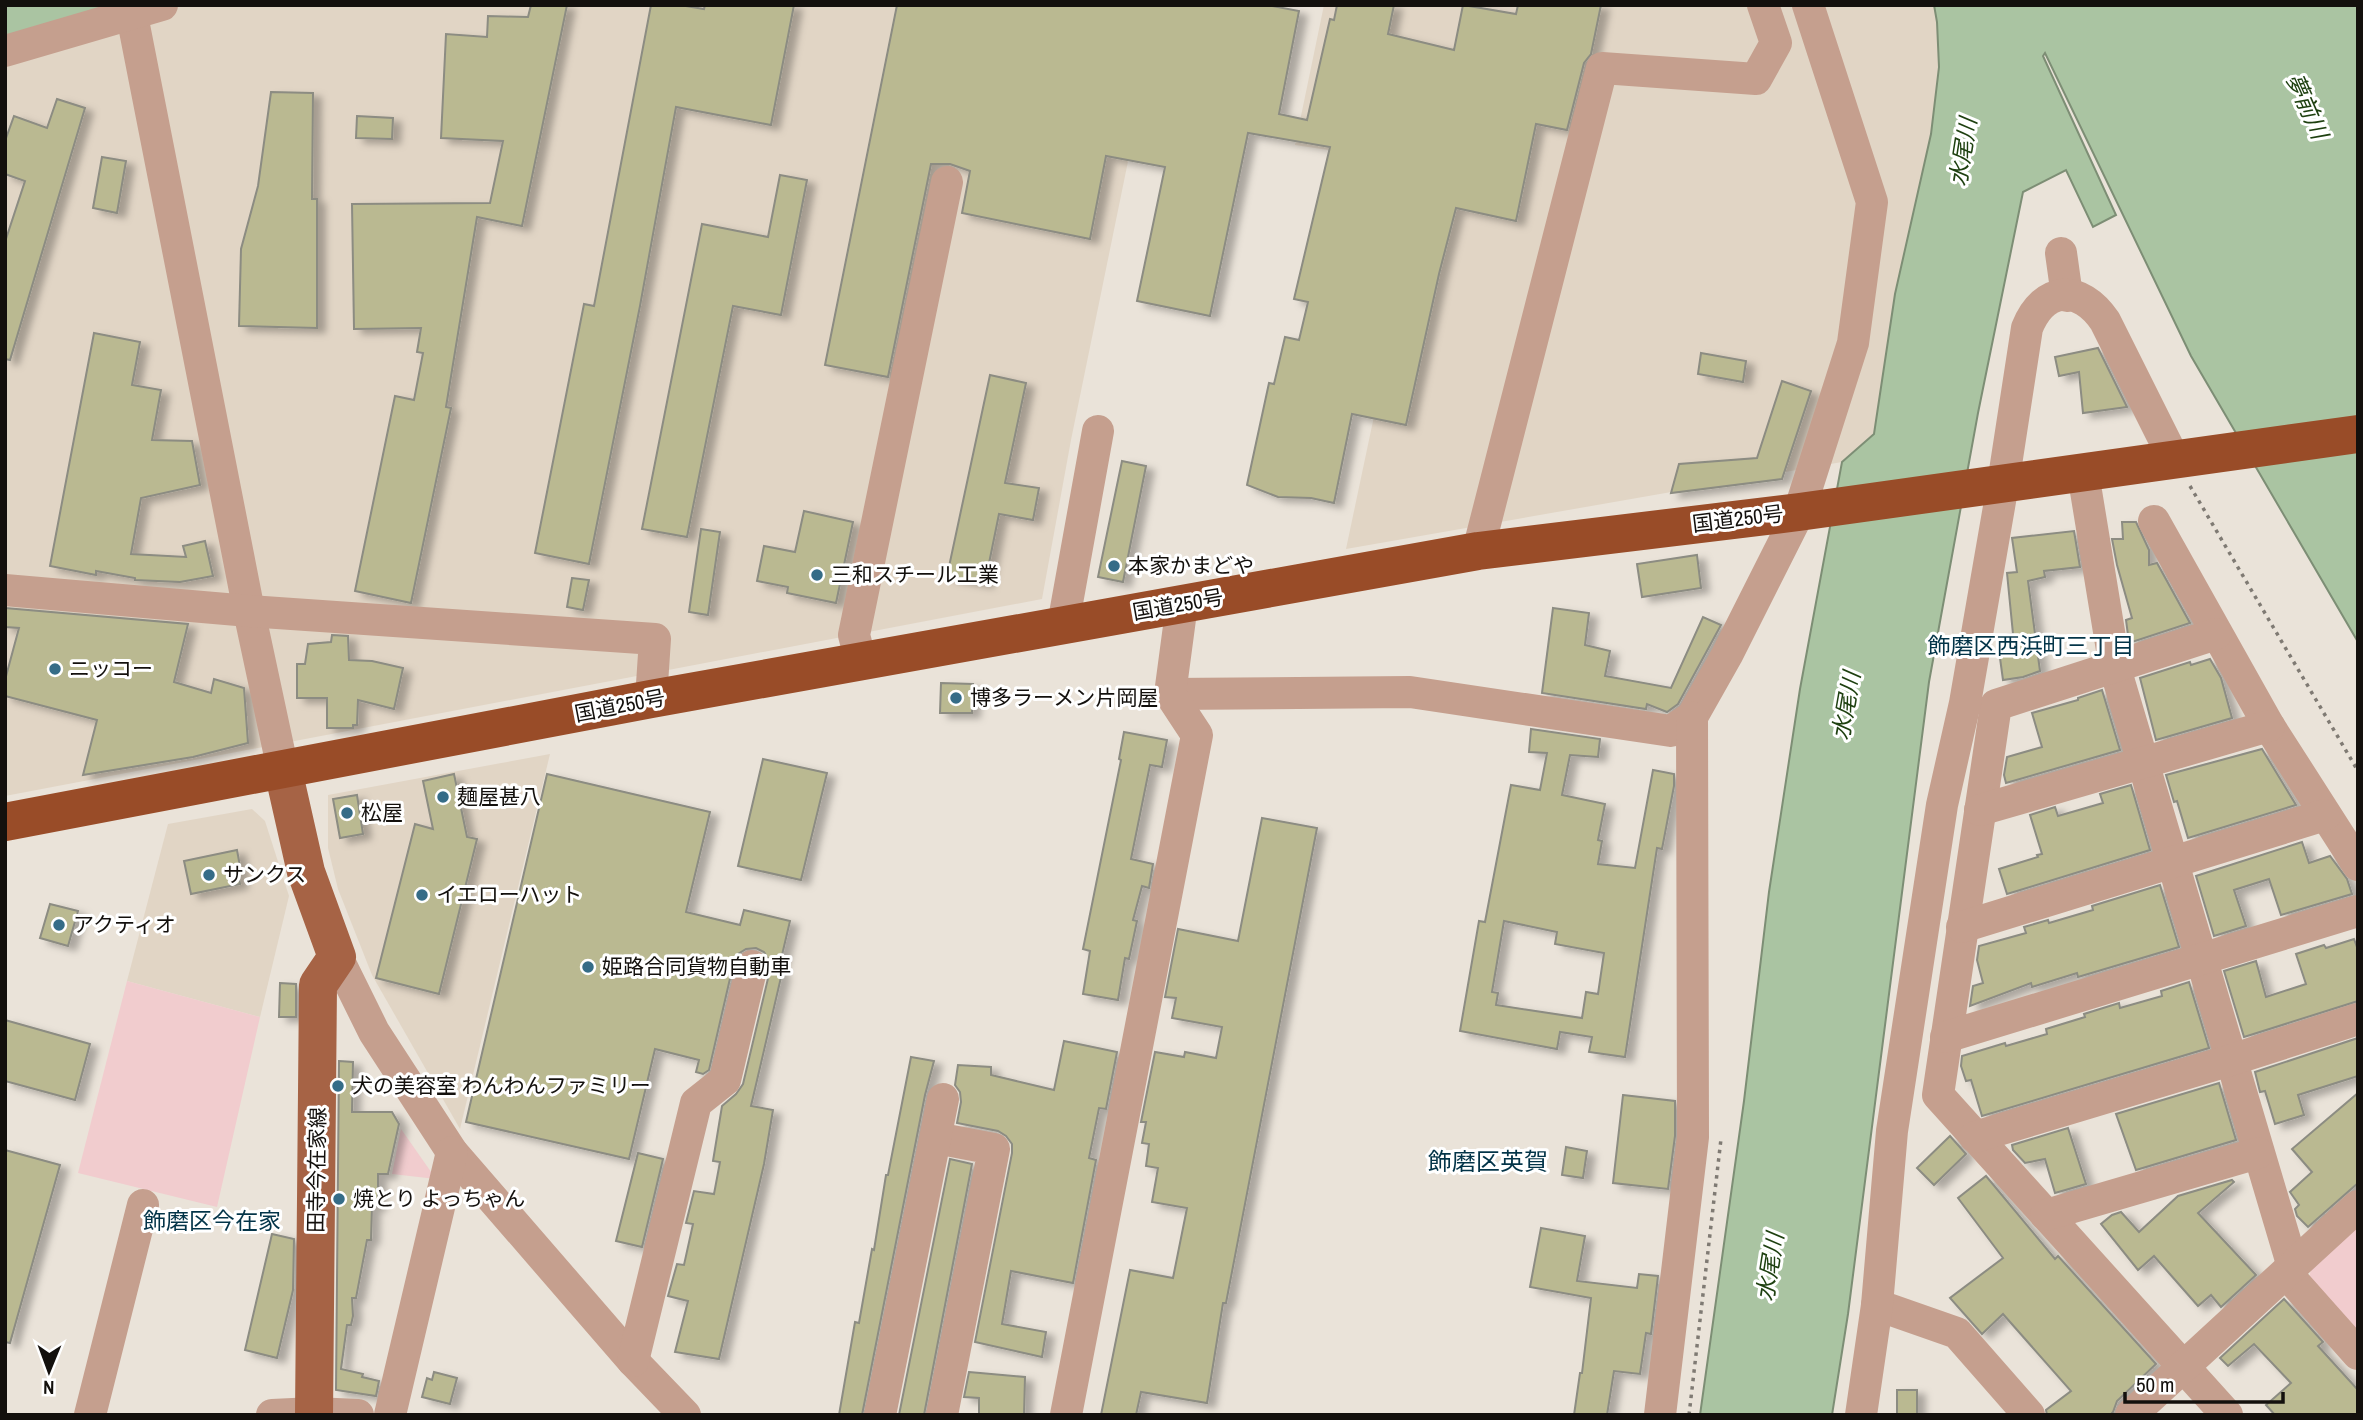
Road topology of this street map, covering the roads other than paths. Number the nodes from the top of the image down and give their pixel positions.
1 (162, 5) edge
2 (1763, 5) edge
3 (1808, 5) edge
4 (131, 10) edge
5 (5, 51) edge
6 (947, 182) dead end
7 (2061, 253) dead end
8 (2067, 296) junction
9 (1098, 431) dead end
10 (2358, 434) edge
11 (2174, 459) junction
12 (2083, 473) junction
13 (2003, 484) junction
14 (1799, 512) junction
15 (2154, 521) dead end
16 (1478, 551) junction
17 (5, 590) edge
18 (1182, 604) junction
19 (249, 611) junction
20 (1063, 625) junction
21 (2216, 634) junction
22 (862, 662) junction
23 (2115, 668) junction
24 (1170, 694) junction
25 (651, 699) junction
26 (1692, 717) junction
27 (2269, 726) junction
28 (2143, 764) junction
29 (283, 770) junction
30 (1980, 810) junction
31 (2325, 815) junction
32 (5, 822) edge
33 (2171, 862) junction
34 (2358, 865) edge
35 (2358, 911) edge
36 (1962, 928) junction
37 (337, 957) junction
38 (2201, 960) junction
39 (752, 966) dead end
40 (2358, 1019) edge
41 (1946, 1037) junction
42 (2231, 1060) junction
43 (943, 1099) dead end
44 (1975, 1137) junction
45 (936, 1138) junction
46 (452, 1152) junction
47 (2258, 1153) junction
48 (143, 1205) dead end
49 (2358, 1206) edge
50 (2046, 1215) junction
51 (2290, 1270) junction
52 (1877, 1305) junction
53 (2358, 1354) edge
54 (634, 1362) junction
55 (2183, 1367) junction
56 (314, 1414) edge
57 (90, 1415) edge
58 (272, 1415) edge
59 (358, 1415) edge
60 (390, 1415) edge
61 (685, 1415) edge
62 (880, 1415) edge
63 (942, 1415) edge
64 (1066, 1415) edge
65 (1660, 1415) edge
66 (1861, 1415) edge
67 (2029, 1415) edge
68 (2131, 1415) edge
69 (2227, 1415) edge

1 - 4 street
2 - 16 street
3 - 14 street
4 - 5 street
4 - 19 street
6 - 22 street
7 - 8 street
8 - 11 street
8 - 13 street
9 - 20 street
10 - 11 highway, 国道250号
11 - 12 highway, 国道250号
12 - 13 highway, 国道250号
12 - 23 street
13 - 14 highway, 国道250号
13 - 52 street
14 - 16 highway, 国道250号
14 - 26 street
15 - 21 street
16 - 18 highway, 国道250号
17 - 19 street
18 - 20 highway, 国道250号
18 - 24 street
19 - 25 street
19 - 29 street
20 - 22 highway, 国道250号
21 - 23 street
21 - 27 street
22 - 25 highway, 国道250号
23 - 28 street
23 - 30 street
24 - 26 street
24 - 64 street
25 - 29 highway, 国道250号
26 - 65 street
27 - 28 street
27 - 31 street
28 - 30 street
28 - 33 street
29 - 32 highway, 国道250号
29 - 37 main road
30 - 36 street
31 - 33 street
31 - 34 street
33 - 36 street
33 - 38 street
35 - 38 street
36 - 41 street
37 - 46 street
37 - 56 main road, 田寺今在家線
38 - 41 street
38 - 42 street
39 - 54 street
40 - 42 street
41 - 44 street
42 - 44 street
42 - 47 street
43 - 45 street
44 - 50 street
45 - 62 street
45 - 63 street
46 - 54 street
46 - 60 street
47 - 50 street
47 - 51 street
48 - 57 street
49 - 51 street
50 - 55 street
51 - 53 street
51 - 55 street
52 - 66 street
52 - 67 street
54 - 61 street
55 - 68 street
55 - 69 street
56 - 58 street
56 - 59 street

